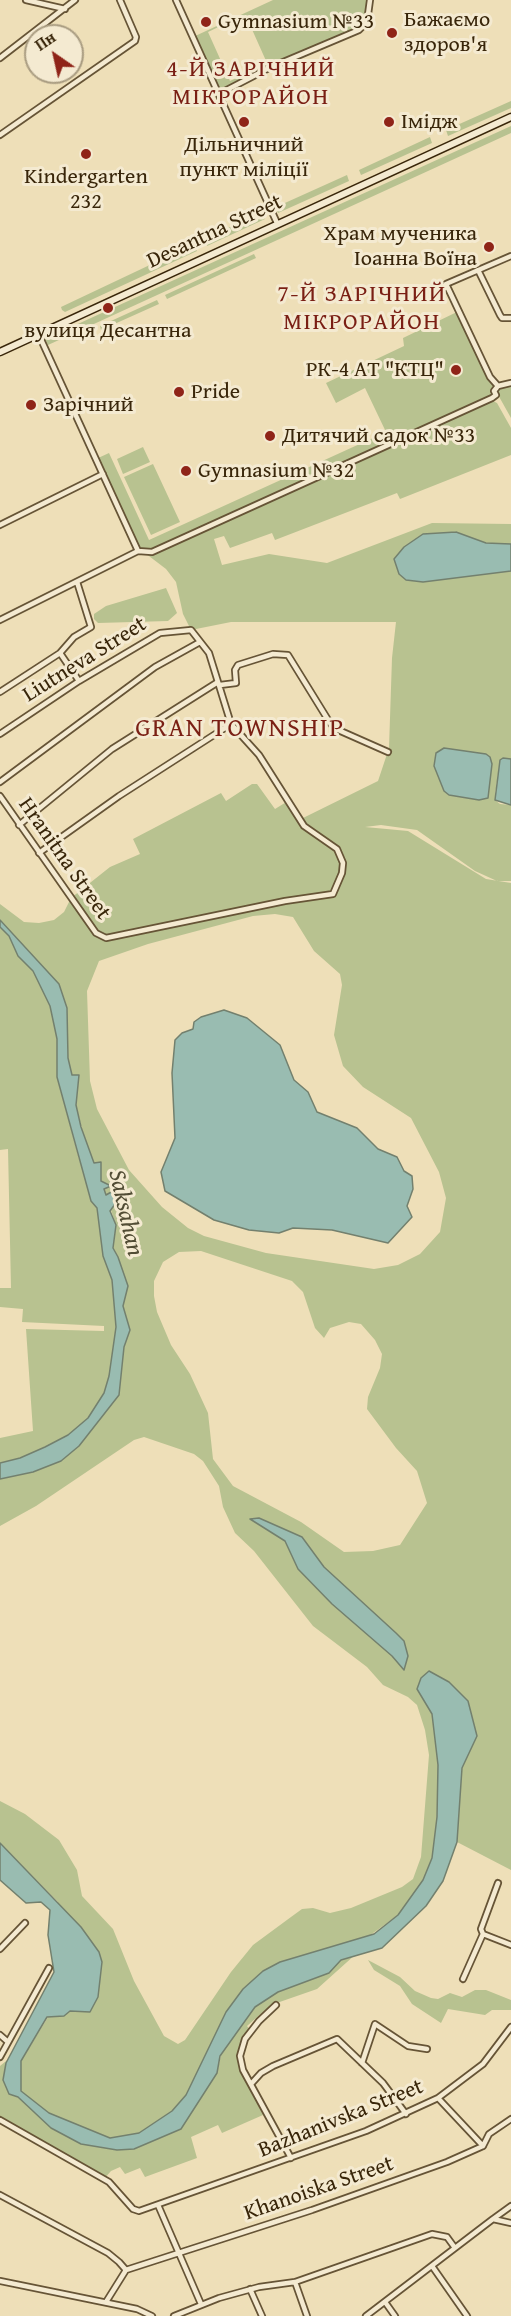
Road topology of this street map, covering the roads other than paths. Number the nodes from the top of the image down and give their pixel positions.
1 (26, 0) edge
2 (75, 0) edge
3 (120, 0) edge
4 (176, 0) edge
5 (370, 0) edge
6 (65, 9) junction
7 (0, 58) edge
8 (219, 94) junction
9 (511, 117) edge
10 (0, 135) edge
11 (277, 223) junction
12 (511, 256) edge
13 (478, 270) junction
14 (511, 318) edge
15 (38, 333) junction
16 (0, 352) edge
17 (511, 383) edge
18 (498, 386) junction
19 (103, 474) junction
20 (0, 525) edge
21 (138, 551) junction
22 (77, 582) junction
23 (0, 620) edge
24 (200, 642) junction
25 (60, 653) junction
26 (79, 681) junction
27 (219, 683) junction
28 (0, 692) edge
29 (231, 724) junction
30 (0, 734) edge
31 (388, 752) dead end
32 (0, 782) edge
33 (0, 796) edge
34 (19, 825) junction
35 (39, 853) junction
36 (498, 1883) dead end
37 (25, 1923) dead end
38 (483, 1934) junction
39 (511, 1945) edge
40 (0, 1949) edge
41 (49, 1968) dead end
42 (463, 1979) dead end
43 (276, 2005) dead end
44 (511, 2027) edge
45 (0, 2035) edge
46 (509, 2036) edge
47 (8, 2042) junction
48 (427, 2049) dead end
49 (0, 2057) edge
50 (362, 2063) junction
51 (251, 2084) junction
52 (438, 2098) junction
53 (406, 2114) junction
54 (511, 2119) edge
55 (0, 2120) edge
56 (483, 2146) junction
57 (291, 2158) junction
58 (0, 2195) edge
59 (158, 2205) junction
60 (511, 2206) edge
61 (493, 2219) junction
62 (511, 2223) edge
63 (456, 2248) junction
64 (181, 2253) junction
65 (432, 2266) junction
66 (126, 2270) junction
67 (0, 2281) edge
68 (295, 2282) junction
69 (250, 2289) junction
70 (106, 2302) junction
71 (385, 2302) junction
72 (201, 2304) junction
73 (152, 2316) edge
74 (174, 2316) edge
75 (262, 2316) edge
76 (307, 2316) edge
77 (366, 2316) edge
78 (395, 2316) edge
79 (467, 2316) edge

1 - 6 street
2 - 6 street
3 - 10 street
4 - 8 street
5 - 8 street
6 - 7 street
8 - 11 street
9 - 11 main road, Desantna Street
11 - 15 main road, Desantna Street
12 - 13 street
13 - 14 street
13 - 18 street
15 - 16 main road, Desantna Street
15 - 19 street
17 - 18 street
18 - 21 street
19 - 20 street
19 - 21 street
21 - 22 street
22 - 23 street
22 - 25 street
24 - 26 street, Liutneva Street
24 - 27 street
24 - 32 street
25 - 26 street
25 - 28 street
26 - 30 street, Liutneva Street
27 - 29 street
27 - 31 street
27 - 34 street
29 - 35 street
29 - 35 street, Hranitna Street
33 - 34 street, Hranitna Street
34 - 35 street, Hranitna Street
36 - 38 street
37 - 40 street
38 - 39 street
38 - 42 street
41 - 47 street
43 - 51 street
44 - 46 street, Bazhanivska Street
45 - 47 street
46 - 52 street, Bazhanivska Street
47 - 49 street
48 - 50 street
50 - 51 street
50 - 53 street
51 - 57 street
52 - 53 street, Bazhanivska Street
52 - 56 street
53 - 57 street, Bazhanivska Street
54 - 56 street, Khanoiska Street
55 - 59 street, Bazhanivska Street
56 - 64 street, Khanoiska Street
57 - 59 street, Bazhanivska Street
58 - 66 street
59 - 64 street
60 - 61 street
61 - 62 street
61 - 63 street
63 - 65 street
63 - 68 street
64 - 66 street, Khanoiska Street
64 - 72 street
65 - 71 street
65 - 79 street
66 - 70 street
67 - 70 street
68 - 69 street
68 - 76 street
69 - 72 street
69 - 75 street
70 - 73 street
71 - 77 street
71 - 78 street
72 - 74 street

